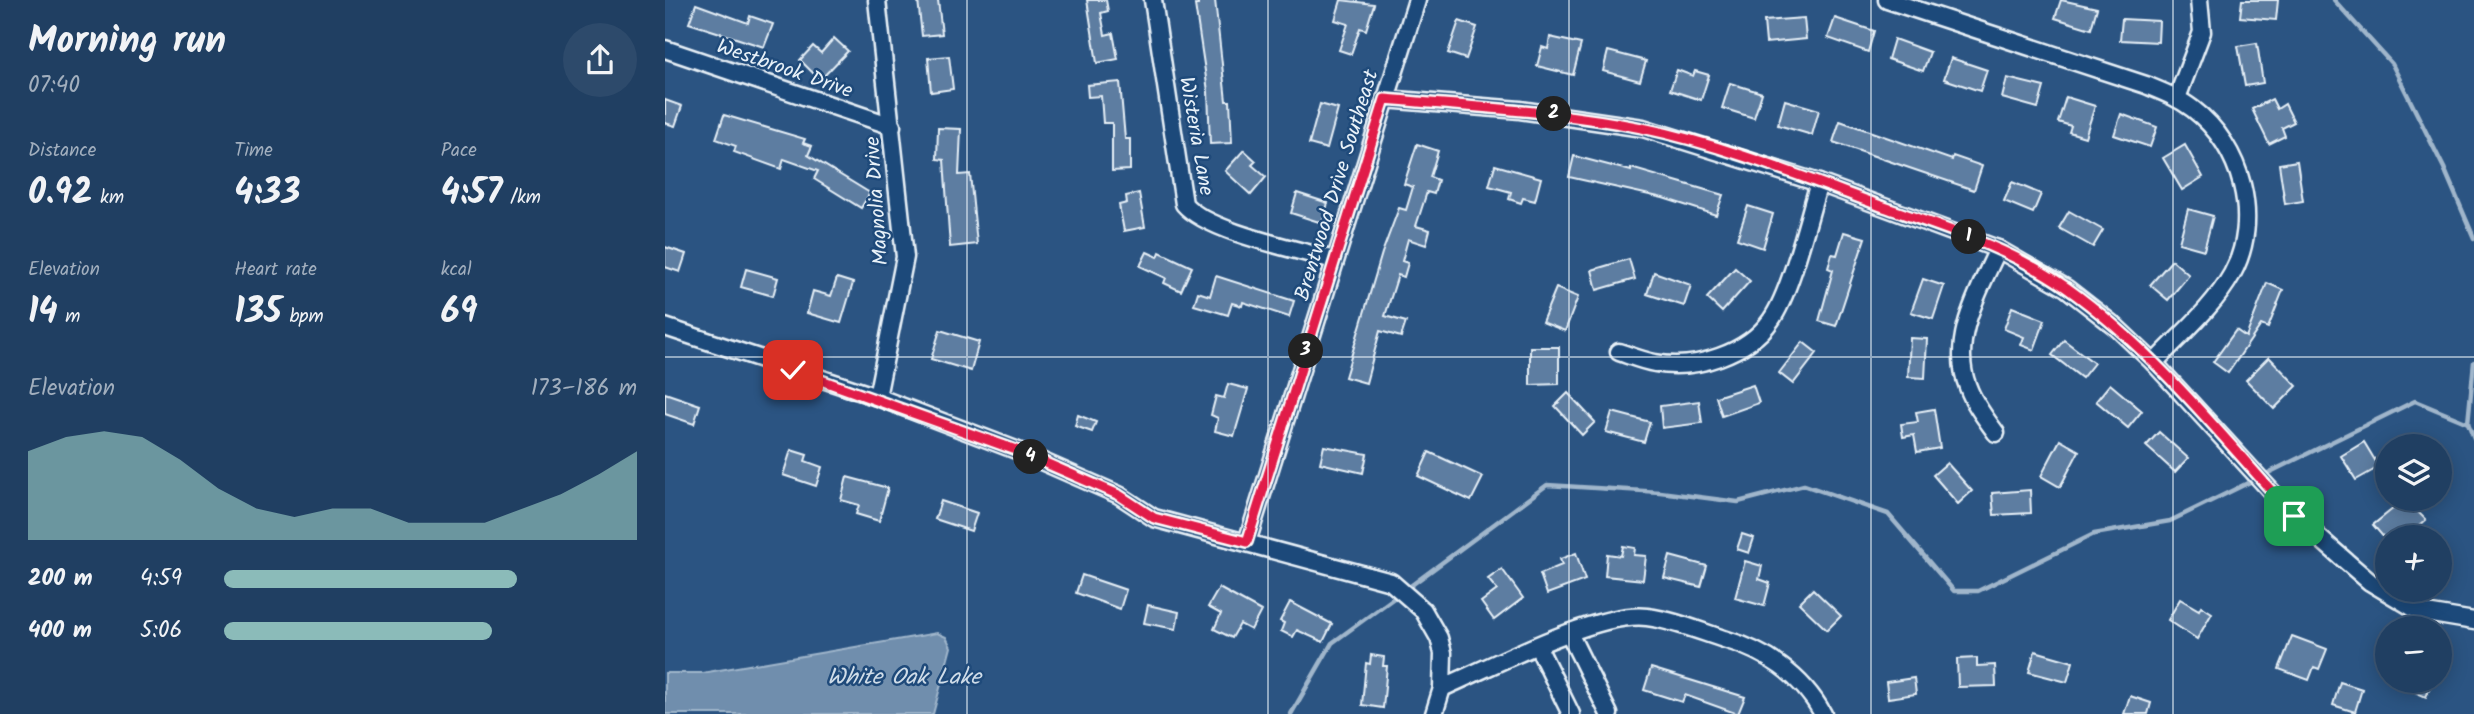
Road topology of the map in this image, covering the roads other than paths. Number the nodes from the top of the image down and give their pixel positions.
1 (877, 0) edge
2 (1153, 0) edge
3 (1417, 0) edge
4 (1887, 0) edge
5 (2199, 0) edge
6 (665, 49) edge
7 (2177, 98) junction
8 (1385, 99) junction
9 (892, 126) junction
10 (1819, 183) junction
11 (1998, 249) junction
12 (1334, 260) junction
13 (665, 327) edge
14 (1619, 352) dead end
15 (2154, 363) junction
16 (877, 397) junction
17 (1996, 433) dead end
18 (1247, 542) junction
19 (2474, 621) edge
20 (1569, 633) junction
21 (1538, 647) junction
22 (1442, 688) junction
23 (1434, 714) edge
24 (1571, 714) edge
25 (1609, 714) edge
26 (1823, 714) edge

1 - 9 street, Magnolia Drive
2 - 12 street, Wisteria Lane
3 - 8 street, Brentwood Drive Southeast
4 - 7 street
5 - 7 street
6 - 9 street, Westbrook Drive
7 - 15 street
8 - 10 street
8 - 12 street, Brentwood Drive Southeast
9 - 16 street, Magnolia Drive
10 - 11 street
10 - 14 street
11 - 15 street
11 - 17 street
12 - 18 street, Brentwood Drive Southeast
13 - 16 street
15 - 19 street
16 - 18 street
18 - 22 street
20 - 21 street
20 - 25 street
20 - 26 street
21 - 22 street
21 - 24 street
22 - 23 street

